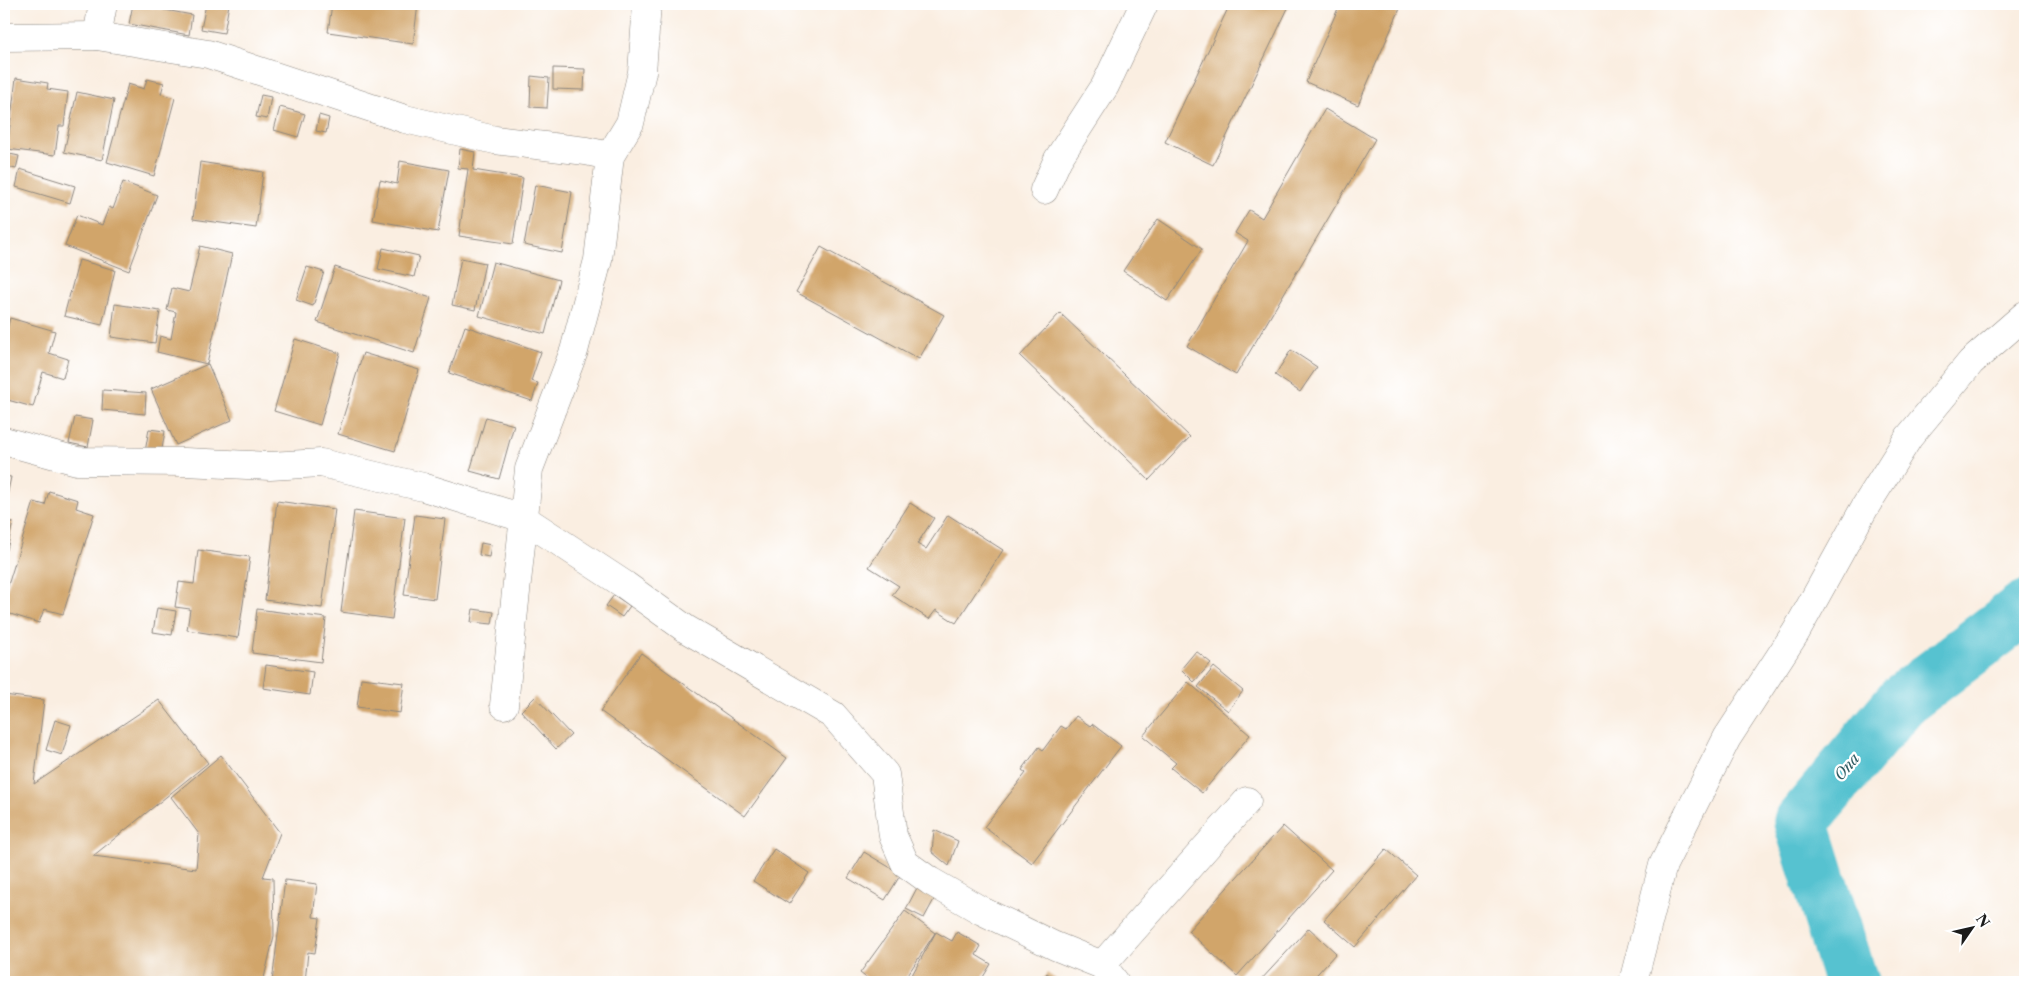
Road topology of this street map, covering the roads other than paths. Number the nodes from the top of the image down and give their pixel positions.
1 (103, 4) edge
2 (647, 4) edge
3 (1144, 4) edge
4 (97, 36) junction
5 (4, 37) edge
6 (610, 156) junction
7 (1044, 190) dead end
8 (2025, 315) edge
9 (4, 441) edge
10 (523, 518) junction
11 (504, 705) dead end
12 (1247, 801) dead end
13 (1108, 974) edge
14 (1633, 982) edge

1 - 4 street
2 - 6 street
3 - 7 street
4 - 5 street
4 - 6 street
6 - 10 street
8 - 14 street
9 - 10 street
10 - 11 street
10 - 13 street
12 - 13 street

